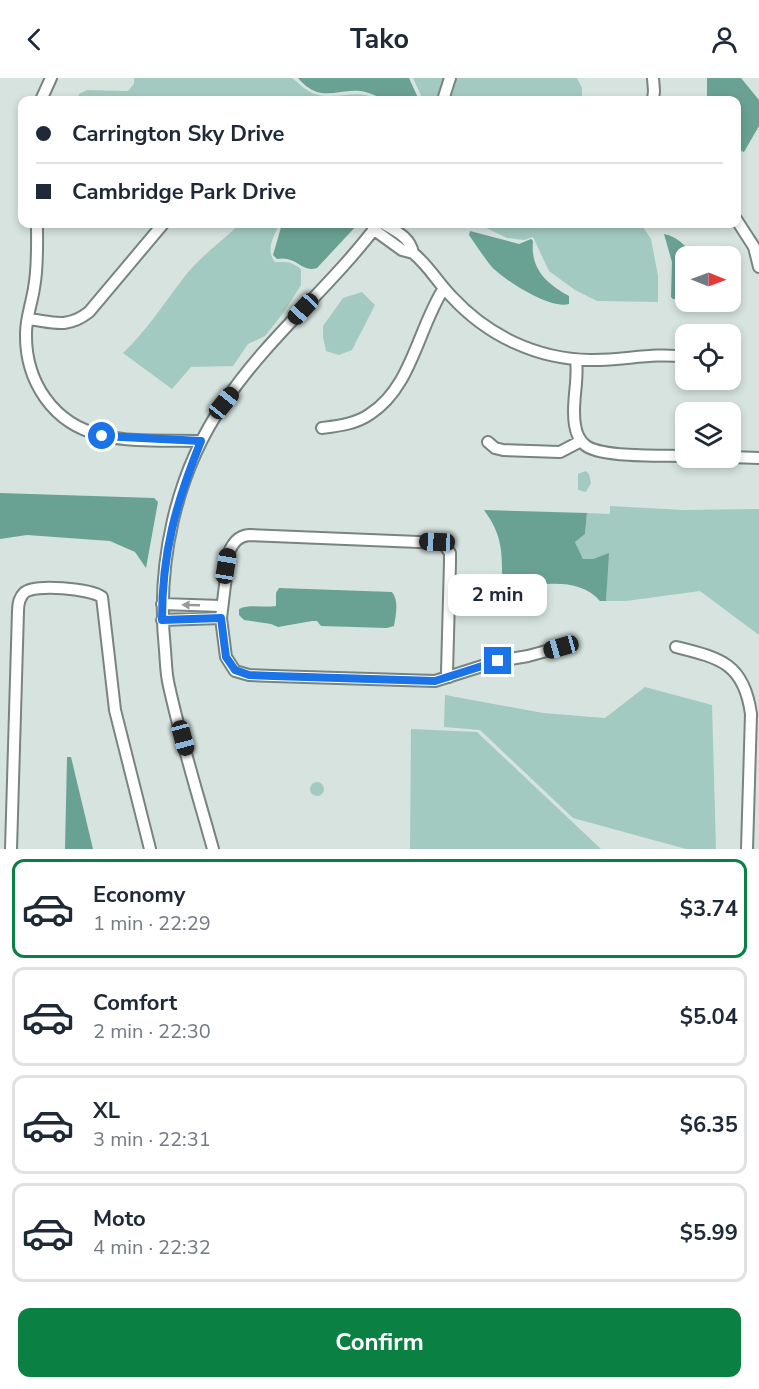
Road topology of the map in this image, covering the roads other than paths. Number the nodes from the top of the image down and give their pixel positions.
1 (51, 78) edge
2 (450, 78) edge
3 (653, 78) edge
4 (43, 96) edge
5 (444, 96) edge
6 (653, 96) edge
7 (741, 227) edge
8 (37, 228) edge
9 (160, 228) edge
10 (375, 228) edge
11 (378, 228) edge
12 (390, 228) edge
13 (413, 253) junction
14 (759, 267) edge
15 (444, 288) junction
16 (28, 319) junction
17 (675, 356) edge
18 (576, 360) junction
19 (322, 428) dead end
20 (201, 441) junction
21 (581, 441) junction
22 (488, 442) dead end
23 (675, 456) edge
24 (741, 457) edge
25 (759, 458) edge
26 (162, 604) junction
27 (221, 606) junction
28 (221, 618) junction
29 (162, 620) junction
30 (561, 647) dead end
31 (676, 647) dead end
32 (449, 677) junction
33 (10, 849) edge
34 (150, 849) edge
35 (213, 849) edge
36 (747, 849) edge

1 - 4 street
2 - 5 street
3 - 6 street
7 - 14 street
8 - 16 street
9 - 16 street
10 - 20 street
11 - 13 street
12 - 13 street
13 - 15 street
15 - 18 street
15 - 19 street
16 - 20 street
17 - 18 street
18 - 21 street
20 - 26 street
21 - 22 street
21 - 23 street
24 - 25 street
27 -> 26 street
26 - 29 street
27 - 28 street
27 - 32 street
28 - 29 street
28 - 32 street
29 - 35 street
30 - 32 street
31 - 36 street
33 - 34 street

